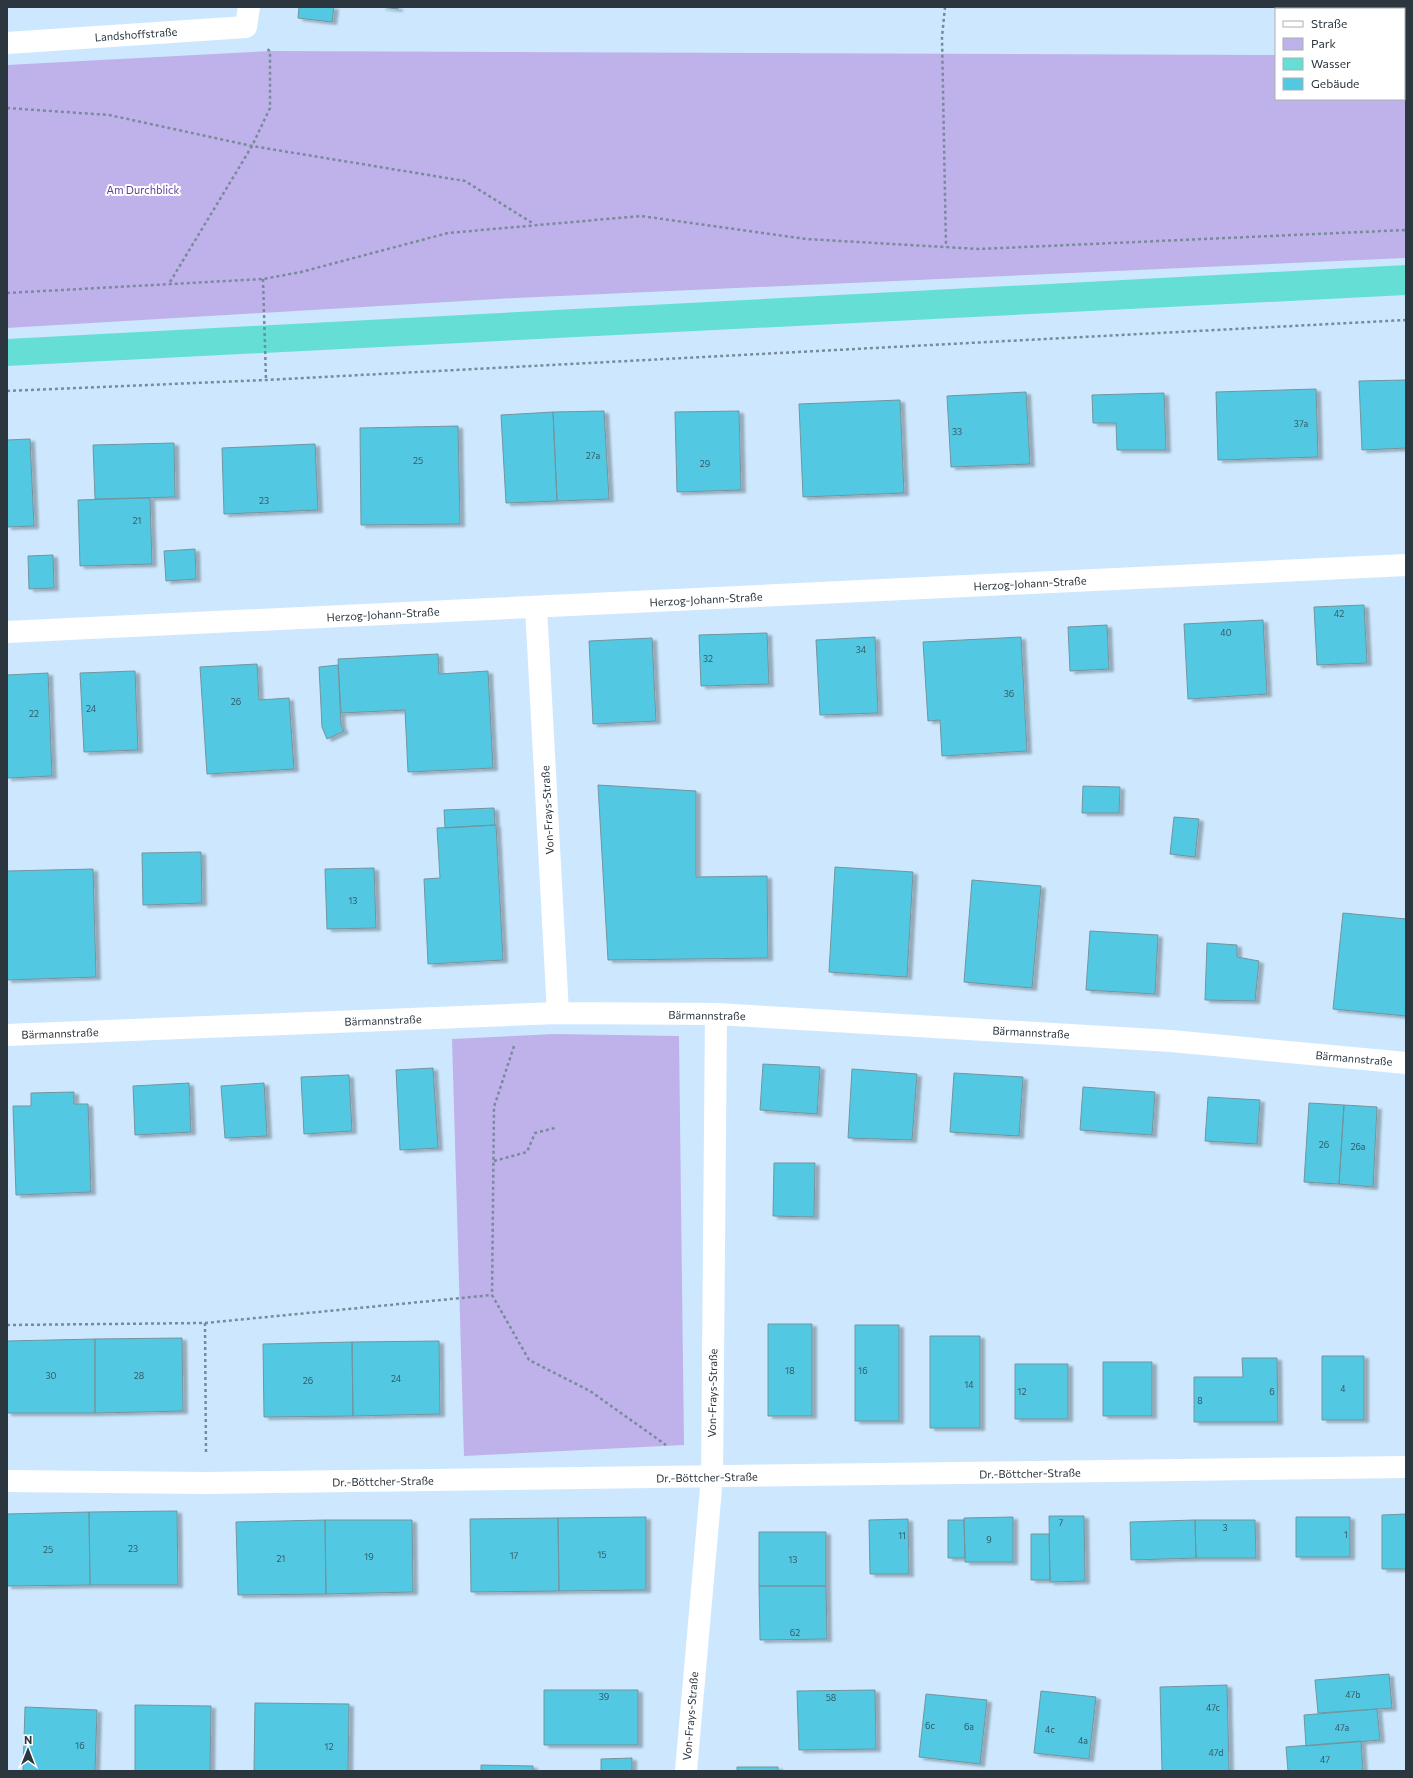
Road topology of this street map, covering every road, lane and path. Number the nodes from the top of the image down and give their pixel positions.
1 (249, 7) edge
2 (945, 7) edge
3 (7, 43) edge
4 (270, 52) dead end
5 (7, 108) edge
6 (252, 146) junction
7 (535, 225) junction
8 (1406, 230) edge
9 (946, 247) junction
10 (264, 278) junction
11 (170, 283) junction
12 (7, 293) edge
13 (1406, 320) edge
14 (266, 380) junction
15 (7, 391) edge
16 (1406, 565) edge
17 (536, 607) junction
18 (7, 632) edge
19 (558, 1013) junction
20 (716, 1014) junction
21 (524, 1015) junction
22 (7, 1035) edge
23 (1406, 1063) edge
24 (555, 1128) dead end
25 (494, 1161) junction
26 (492, 1294) junction
27 (205, 1323) junction
28 (7, 1325) edge
29 (667, 1446) dead end
30 (1406, 1467) edge
31 (712, 1477) junction
32 (7, 1481) edge
33 (206, 1483) junction
34 (686, 1771) edge

1 - 3 street, Landshoffstraße
2 - 9 path
4 - 6 path
5 - 6 path
6 - 7 path
6 - 11 path
7 - 9 path
7 - 10 path
8 - 9 path
10 - 11 path
10 - 14 path
11 - 12 path
13 - 14 path
14 - 15 path
16 - 17 street, Herzog-Johann-Straße
17 - 18 street, Herzog-Johann-Straße
17 - 19 street, Von-Frays-Straße
19 - 20 street, Bärmannstraße
19 - 21 street, Bärmannstraße
20 - 23 street, Bärmannstraße
20 - 31 street, Von-Frays-Straße
21 - 22 street, Bärmannstraße
21 - 25 path
24 - 25 path
25 - 26 path
26 - 27 path
26 - 29 path
27 - 28 path
27 - 33 path
30 - 31 street, Dr.-Böttcher-Straße
31 - 33 street, Dr.-Böttcher-Straße
31 - 34 street, Von-Frays-Straße
32 - 33 street, Dr.-Böttcher-Straße

